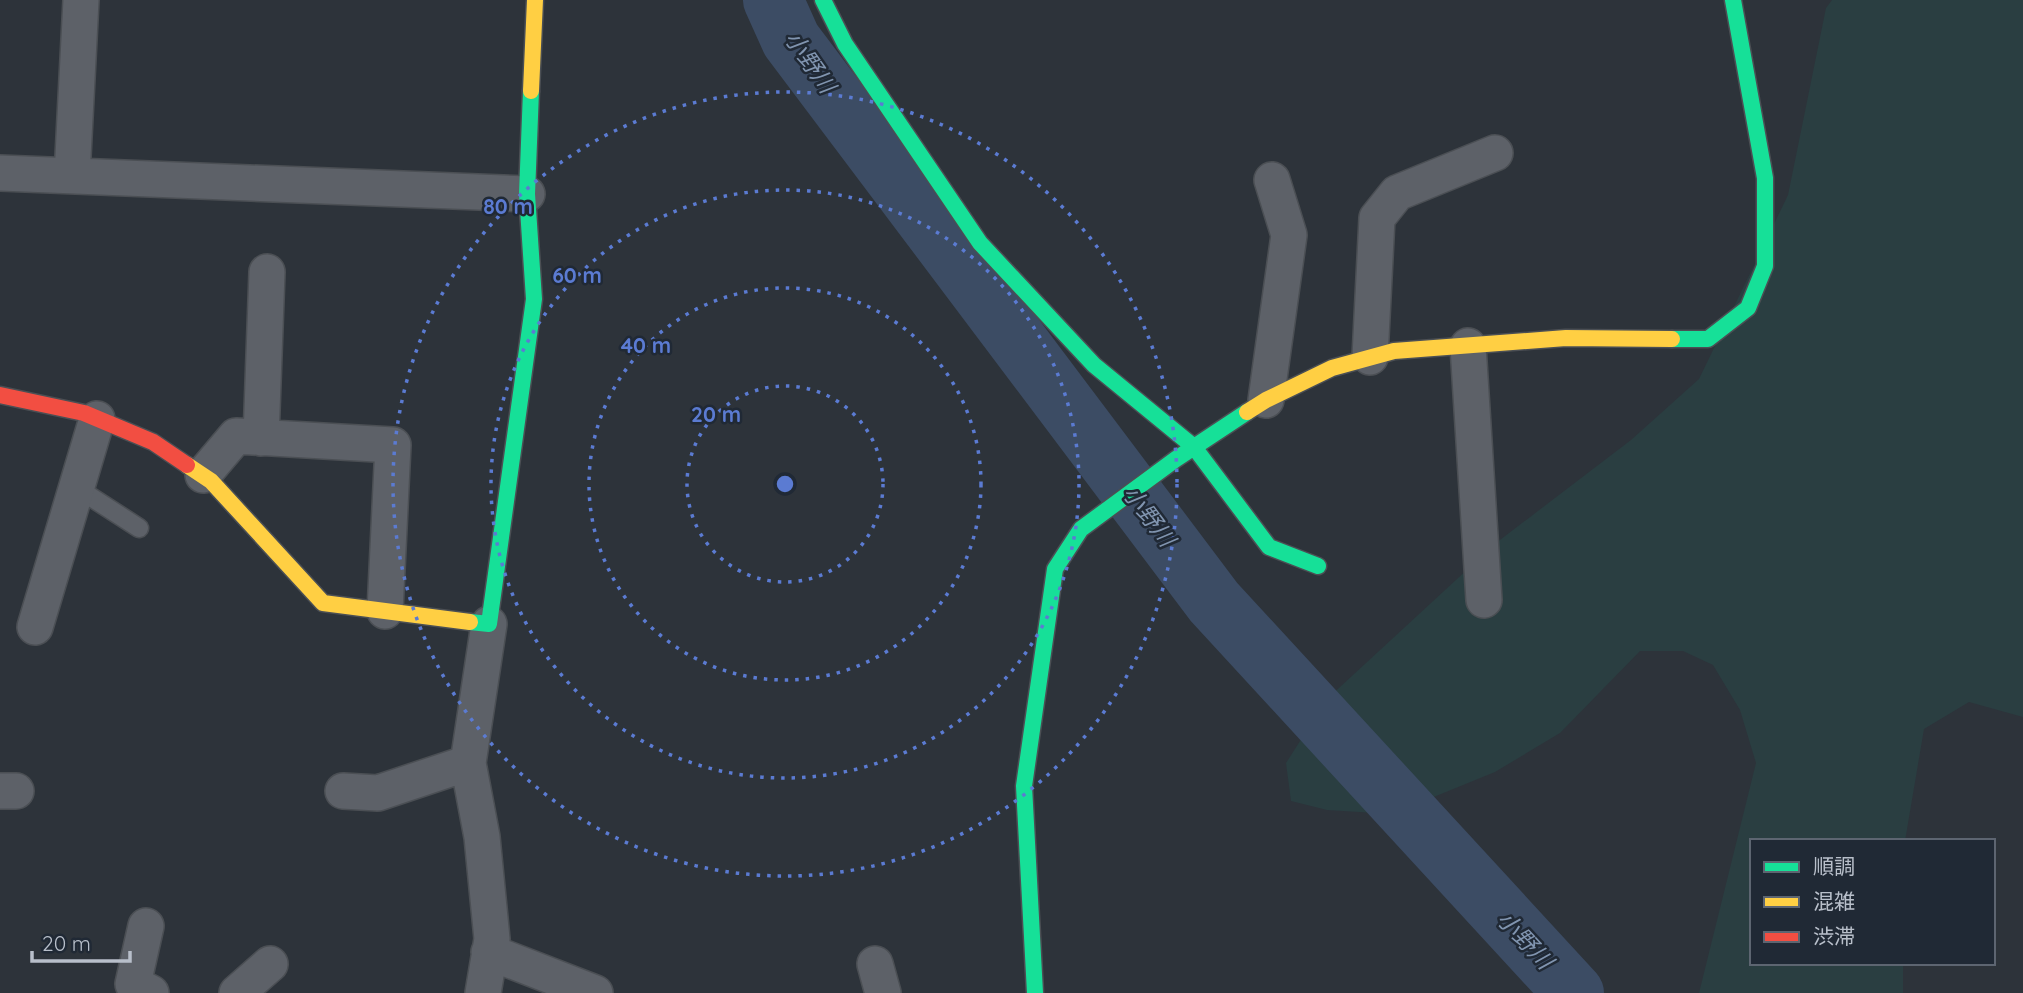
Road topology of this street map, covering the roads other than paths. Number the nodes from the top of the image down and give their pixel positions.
1 (81, 0) edge
2 (535, 0) edge
3 (823, 0) edge
4 (1733, 0) edge
5 (1495, 153) dead end
6 (0, 173) edge
7 (72, 176) junction
8 (1272, 180) dead end
9 (527, 194) junction
10 (267, 272) dead end
11 (1468, 346) junction
12 (1370, 358) junction
13 (0, 395) edge
14 (1266, 400) junction
15 (97, 419) junction
16 (261, 438) junction
17 (1194, 447) junction
18 (203, 475) junction
19 (77, 488) junction
20 (139, 528) dead end
21 (1318, 566) dead end
22 (1484, 600) dead end
23 (385, 611) junction
24 (489, 624) junction
25 (35, 627) dead end
26 (468, 763) junction
27 (344, 791) dead end
28 (146, 926) dead end
29 (489, 952) junction
30 (270, 964) dead end
31 (151, 993) edge
32 (237, 993) edge
33 (483, 993) edge
34 (595, 993) edge
35 (1035, 993) edge

1 - 7 street
2 - 9 street
3 - 17 street
4 - 11 street
5 - 12 street
6 - 7 street
7 - 9 street
8 - 14 street
9 - 24 street
10 - 16 street
11 - 12 street
11 - 22 street
12 - 14 street
13 - 15 street
14 - 17 street
15 - 18 street
15 - 19 street
16 - 18 street
16 - 23 street
17 - 21 street
17 - 35 street
18 - 23 street
19 - 20 lane
19 - 25 street
23 - 24 street
24 - 26 street
26 - 27 street
26 - 29 street
28 - 31 street
29 - 33 street
29 - 34 street
30 - 32 street

